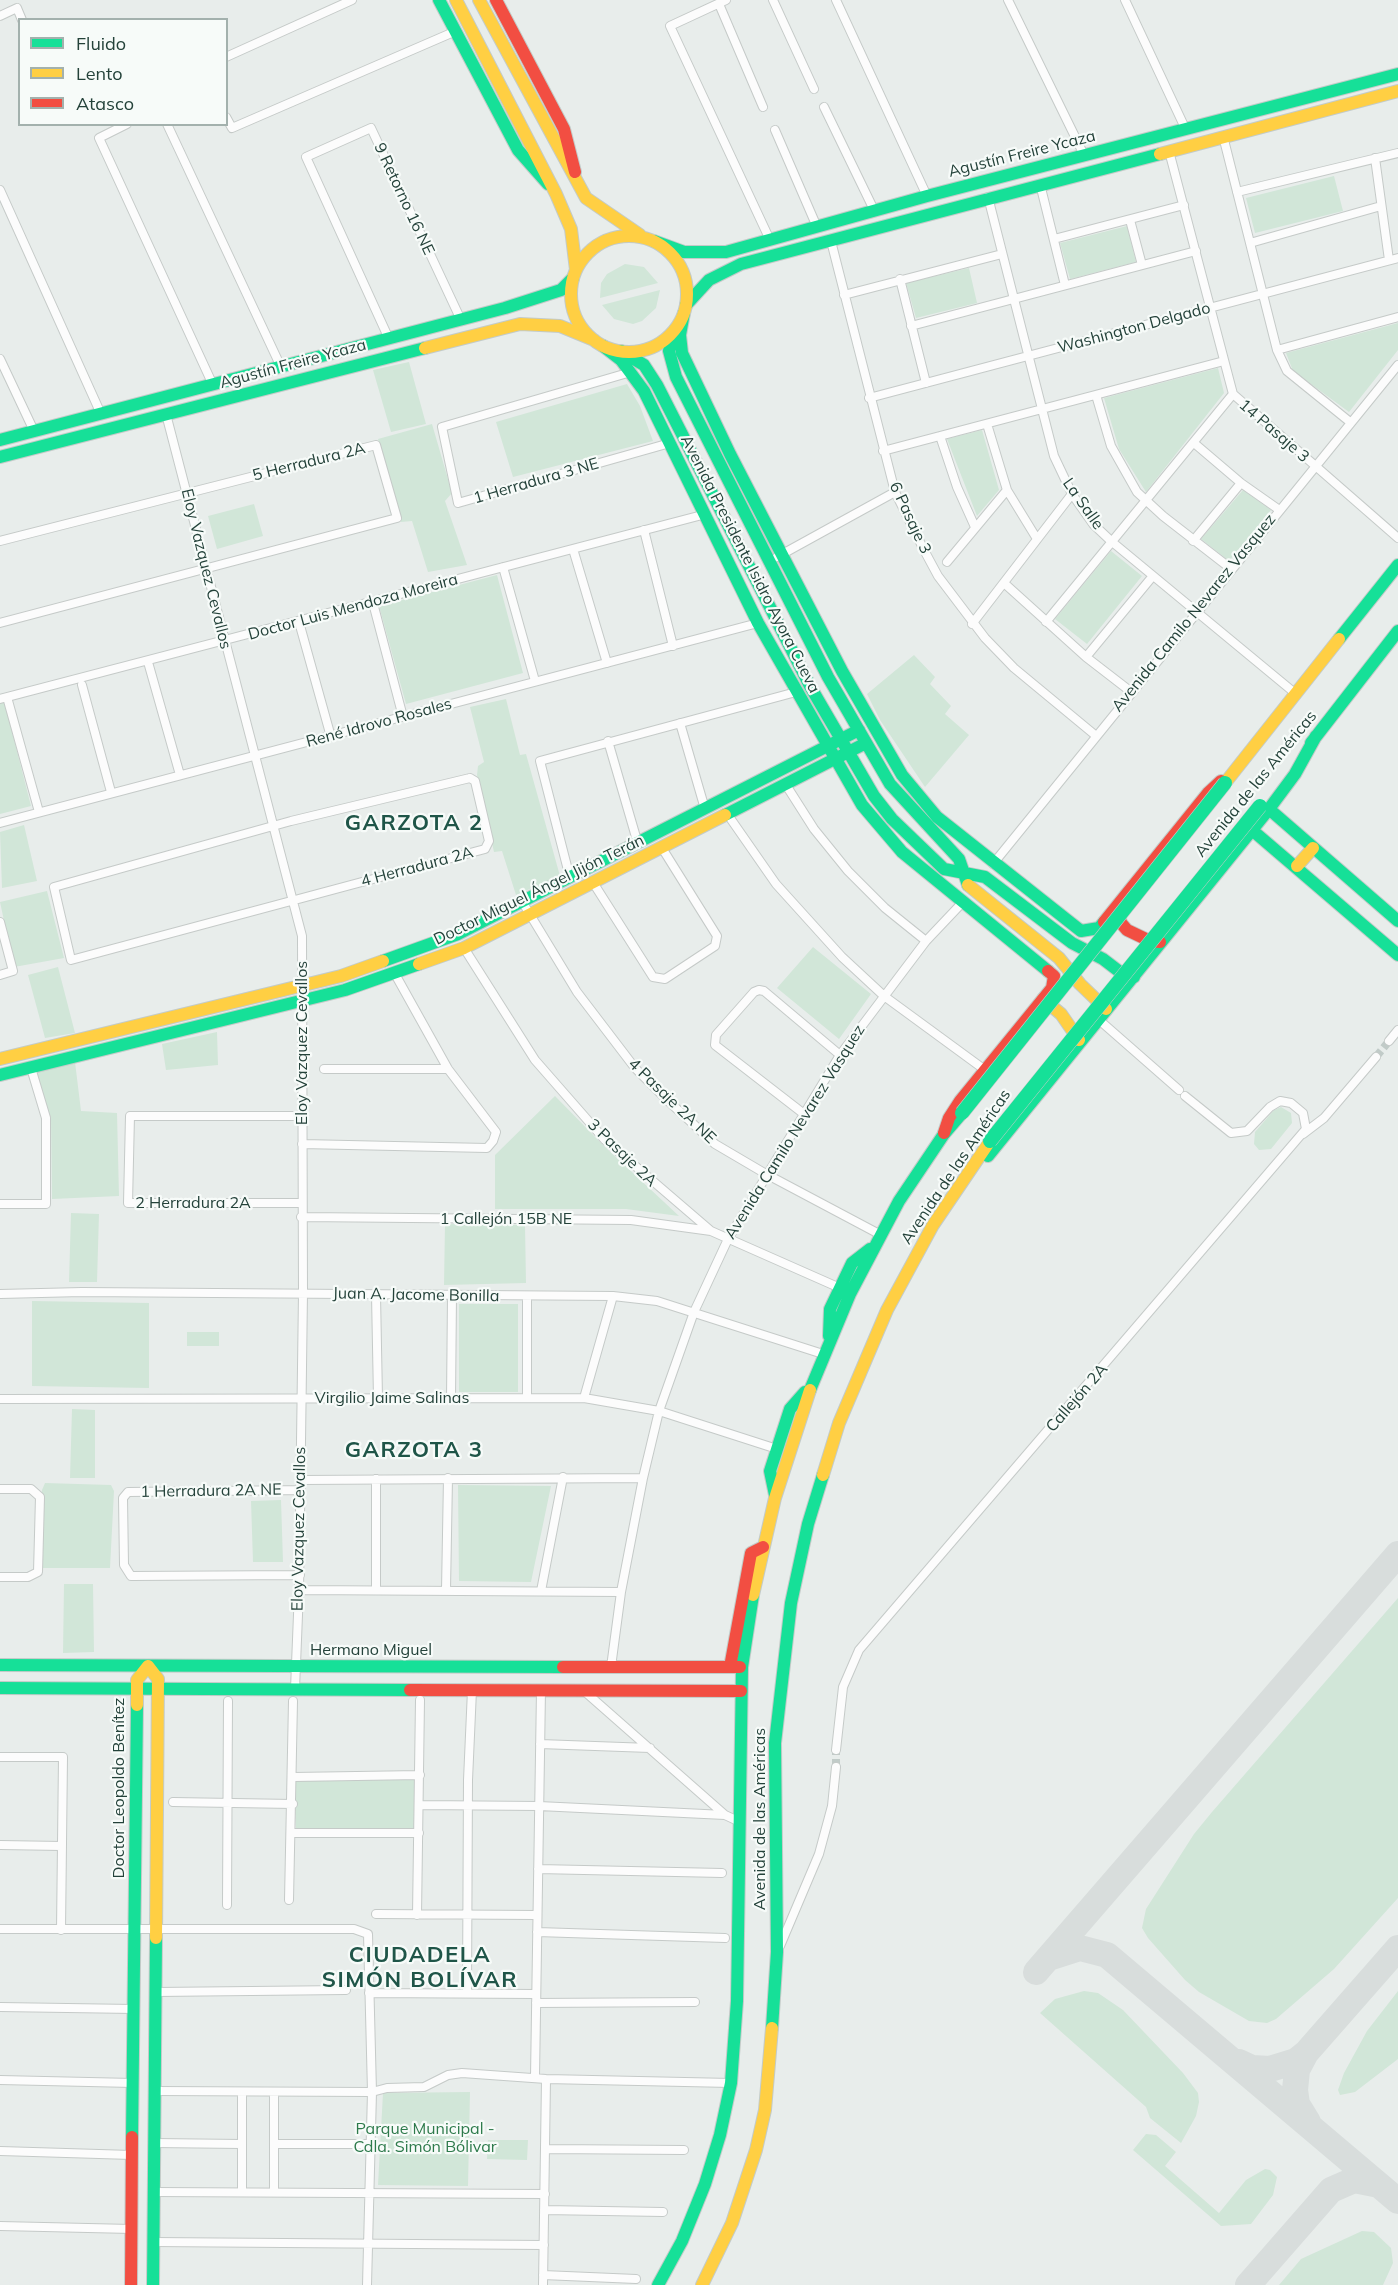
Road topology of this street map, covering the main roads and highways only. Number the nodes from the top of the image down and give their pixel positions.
1 (439, 0) edge
2 (456, 0) edge
3 (479, 0) edge
4 (500, 1) edge
5 (1398, 74) edge
6 (1398, 91) edge
7 (578, 185) junction
8 (556, 194) junction
9 (649, 239) junction
10 (574, 274) junction
11 (685, 309) junction
12 (675, 330) junction
13 (599, 343) junction
14 (621, 351) junction
15 (0, 440) edge
16 (0, 457) edge
17 (1398, 565) edge
18 (1398, 631) edge
19 (862, 736) junction
20 (841, 739) junction
21 (828, 746) junction
22 (848, 752) junction
23 (835, 759) junction
24 (1234, 770) junction
25 (1264, 808) junction
26 (1252, 830) junction
27 (1313, 848) junction
28 (1297, 866) junction
29 (965, 873) junction
30 (1117, 907) junction
31 (1398, 921) edge
32 (1087, 932) joint
33 (1162, 942) junction
34 (1398, 955) edge
35 (1050, 970) joint
36 (1134, 977) junction
37 (1043, 999) junction
38 (1102, 1014) junction
39 (1079, 1040) junction
40 (0, 1059) edge
41 (0, 1075) edge
42 (944, 1134) junction
43 (967, 1176) junction
44 (877, 1240) junction
45 (826, 1347) junction
46 (811, 1386) junction
47 (775, 1498) junction
48 (0, 1665) edge
49 (148, 1666) junction
50 (736, 1667) junction
51 (0, 1688) edge
52 (136, 1689) junction
53 (158, 1689) junction
54 (741, 1691) junction
55 (131, 2285) edge
56 (153, 2285) edge
57 (658, 2285) edge
58 (702, 2285) edge

1 - 8 main road
2 - 8 main road
3 - 7 main road
4 - 7 main road
5 - 9 main road, Agustín Freire Ycaza
6 - 11 main road, Agustín Freire Ycaza
7 - 9 main road
8 - 10 main road
9 - 10 main road
9 - 11 main road
10 - 13 main road
10 - 15 main road, Agustín Freire Ycaza
11 - 12 main road
11 - 32 main road, Avenida Presidente Isidro Ayora Cueva
12 - 14 main road
12 - 19 main road, Avenida Presidente Isidro Ayora Cueva
13 - 14 main road
13 - 16 main road, Agustín Freire Ycaza
13 - 21 main road, Avenida Presidente Isidro Ayora Cueva
14 - 20 main road, Avenida Presidente Isidro Ayora Cueva
17 - 24 main road, Avenida de las Américas
18 - 25 main road, Avenida de las Américas
19 - 20 main road, Doctor Miguel Ángel Jijón Terán
19 - 22 main road, Doctor Miguel Ángel Jijón Terán
19 - 29 main road, Avenida Presidente Isidro Ayora Cueva
20 - 21 main road, Doctor Miguel Ángel Jijón Terán
20 - 22 main road, Avenida Presidente Isidro Ayora Cueva
21 - 23 main road, Avenida Presidente Isidro Ayora Cueva
21 - 40 main road, Doctor Miguel Ángel Jijón Terán
22 - 23 main road, Doctor Miguel Ángel Jijón Terán
22 - 29 main road, Avenida Presidente Isidro Ayora Cueva
23 - 35 main road, Avenida Presidente Isidro Ayora Cueva
23 - 41 main road, Doctor Miguel Ángel Jijón Terán
24 - 30 main road, Avenida de las Américas
24 - 42 main road, Avenida de las Américas, bridge
25 - 26 main road
25 - 27 main road
25 - 43 main road, Avenida de las Américas, bridge
26 - 28 main road
26 - 33 main road
27 - 28 main road
27 - 31 main road
28 - 34 main road
29 - 36 main road, Avenida Presidente Isidro Ayora Cueva
29 - 38 main road, Avenida Presidente Isidro Ayora Cueva
30 - 32 main road, Avenida de las Américas
30 - 33 main road
33 - 36 main road
35 - 37 main road, Avenida de las Américas
36 - 38 main road
37 - 39 main road
37 - 42 main road, Avenida de las Américas
38 - 39 main road
39 - 43 main road
42 - 44 main road, Avenida de las Américas
43 - 58 main road, Avenida de las Américas
44 - 45 main road, Avenida de las Américas
44 - 45 main road
45 - 46 main road, Avenida de las Américas
46 - 47 main road, Avenida de las Américas
46 - 47 main road
47 - 50 main road, Avenida de las Américas
48 - 49 main road, Hermano Miguel
49 - 50 main road, Hermano Miguel
49 - 52 main road, Doctor Leopoldo Benítez
49 - 53 main road
50 - 54 main road, Avenida de las Américas
51 - 52 main road
52 - 53 main road
52 - 55 main road, Doctor Leopoldo Benítez
53 - 54 main road
53 - 56 main road
54 - 57 main road, Avenida de las Américas

